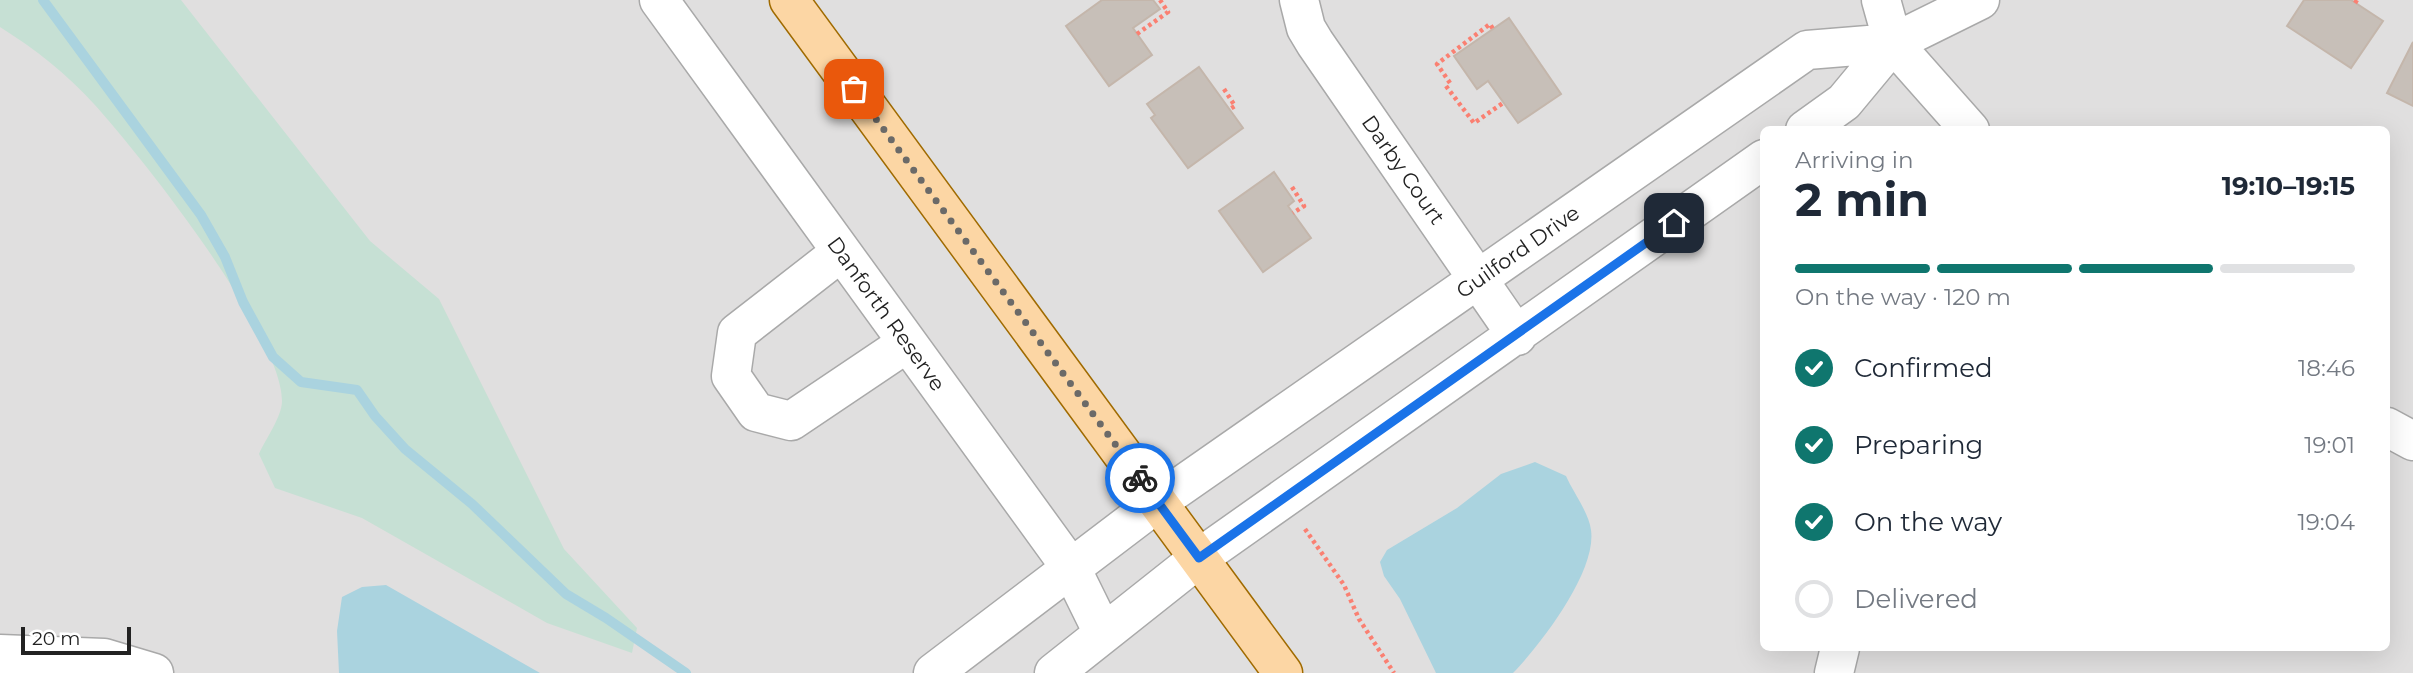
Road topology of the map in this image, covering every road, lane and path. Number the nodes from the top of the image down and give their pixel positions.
1 (659, 0) edge
2 (789, 0) edge
3 (1160, 0) edge
4 (1299, 0) edge
5 (1881, 0) edge
6 (1980, 0) edge
7 (1493, 29) dead end
8 (1137, 34) dead end
9 (1892, 43) junction
10 (1224, 89) dead end
11 (1503, 103) dead end
12 (1230, 109) dead end
13 (1811, 126) edge
14 (1966, 126) edge
15 (1760, 162) edge
16 (1292, 187) dead end
17 (1293, 214) dead end
18 (841, 253) junction
19 (1479, 279) junction
20 (1517, 336) junction
21 (907, 343) junction
22 (2390, 429) edge
23 (2413, 441) edge
24 (1158, 502) junction
25 (1302, 524) dead end
26 (1199, 558) junction
27 (1071, 568) junction
28 (1103, 634) junction
29 (1839, 651) edge
30 (0, 654) edge
31 (154, 673) edge
32 (933, 673) edge
33 (1054, 673) edge
34 (1283, 673) edge
35 (1394, 673) edge
36 (1834, 673) edge

1 - 18 street, Danforth Reserve
2 - 24 main road
3 - 8 path
4 - 19 street, Darby Court
5 - 9 street
6 - 9 street, Guilford Drive
7 - 11 path
9 - 13 street, Guilford Drive
9 - 14 street
9 - 19 street, Guilford Drive
10 - 12 path
15 - 20 street
16 - 17 path
18 - 21 street, Danforth Reserve
18 - 21 street
19 - 20 street, Darby Court
19 - 24 street, Guilford Drive
20 - 26 street
21 - 27 street, Danforth Reserve
22 - 23 street
24 - 26 main road
24 - 27 street, Guilford Drive
25 - 35 path
26 - 28 street
26 - 34 main road
27 - 28 street, Danforth Reserve
27 - 32 street, Guilford Drive
28 - 33 street
29 - 36 street
30 - 31 street

